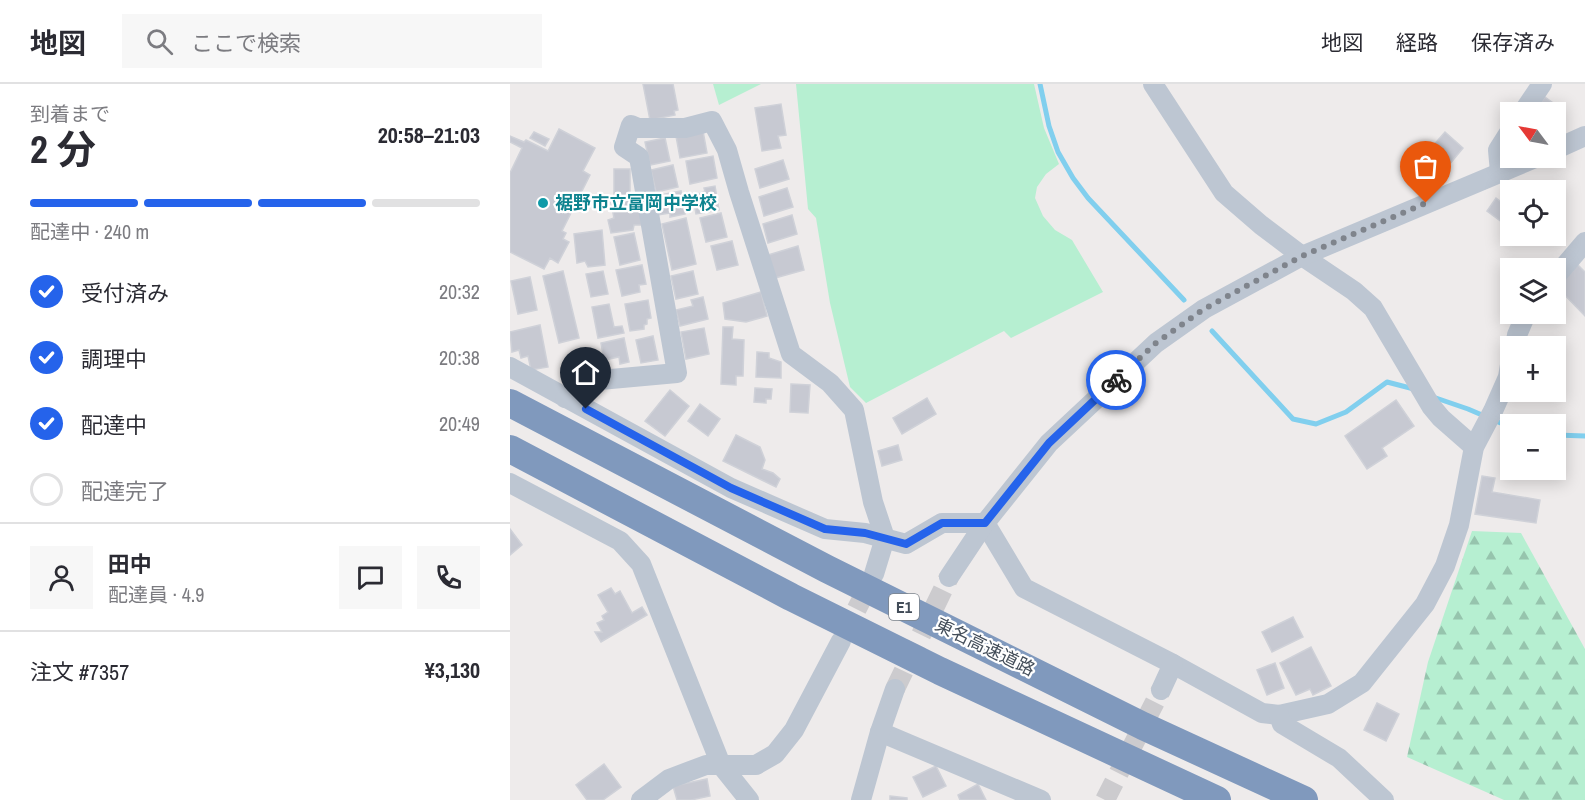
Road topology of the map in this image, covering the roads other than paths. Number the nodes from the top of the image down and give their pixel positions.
1 (1153, 84) edge
2 (1542, 84) edge
3 (1530, 102) edge
4 (1585, 136) edge
5 (1566, 145) edge
6 (1500, 147) edge
7 (1510, 168) edge
8 (1500, 172) junction
9 (1585, 242) edge
10 (1302, 256) junction
11 (1566, 264) edge
12 (510, 367) edge
13 (1500, 395) edge
14 (565, 398) junction
15 (510, 403) edge
16 (1474, 447) junction
17 (510, 449) edge
18 (510, 483) edge
19 (985, 523) junction
20 (885, 538) junction
21 (874, 574) tunnel mouth
22 (949, 577) tunnel mouth
23 (841, 641) tunnel mouth
24 (1173, 664) junction
25 (895, 689) tunnel mouth
26 (1161, 690) tunnel mouth
27 (1279, 715) junction
28 (880, 732) junction
29 (721, 765) junction
30 (641, 800) edge
31 (749, 800) edge
32 (861, 800) edge
33 (1041, 800) edge
34 (1217, 800) edge
35 (1304, 800) edge
36 (1384, 800) edge

1 - 10 street
2 - 3 street
4 - 5 street
6 - 8 street
7 - 8 street
8 - 10 street
9 - 11 street
10 - 16 street
10 - 19 street
12 - 14 street
13 - 16 street
14 - 20 street
14 - 20 street
15 - 35 highway, 東名高速道路 / E1
16 - 27 street
17 - 34 highway, E1
18 - 29 street
19 - 20 street
19 - 22 street
19 - 24 street
20 - 21 street
23 - 29 street
24 - 26 street
24 - 27 street
25 - 28 street
27 - 36 street
28 - 32 street
28 - 33 street
29 - 30 street
29 - 31 street

